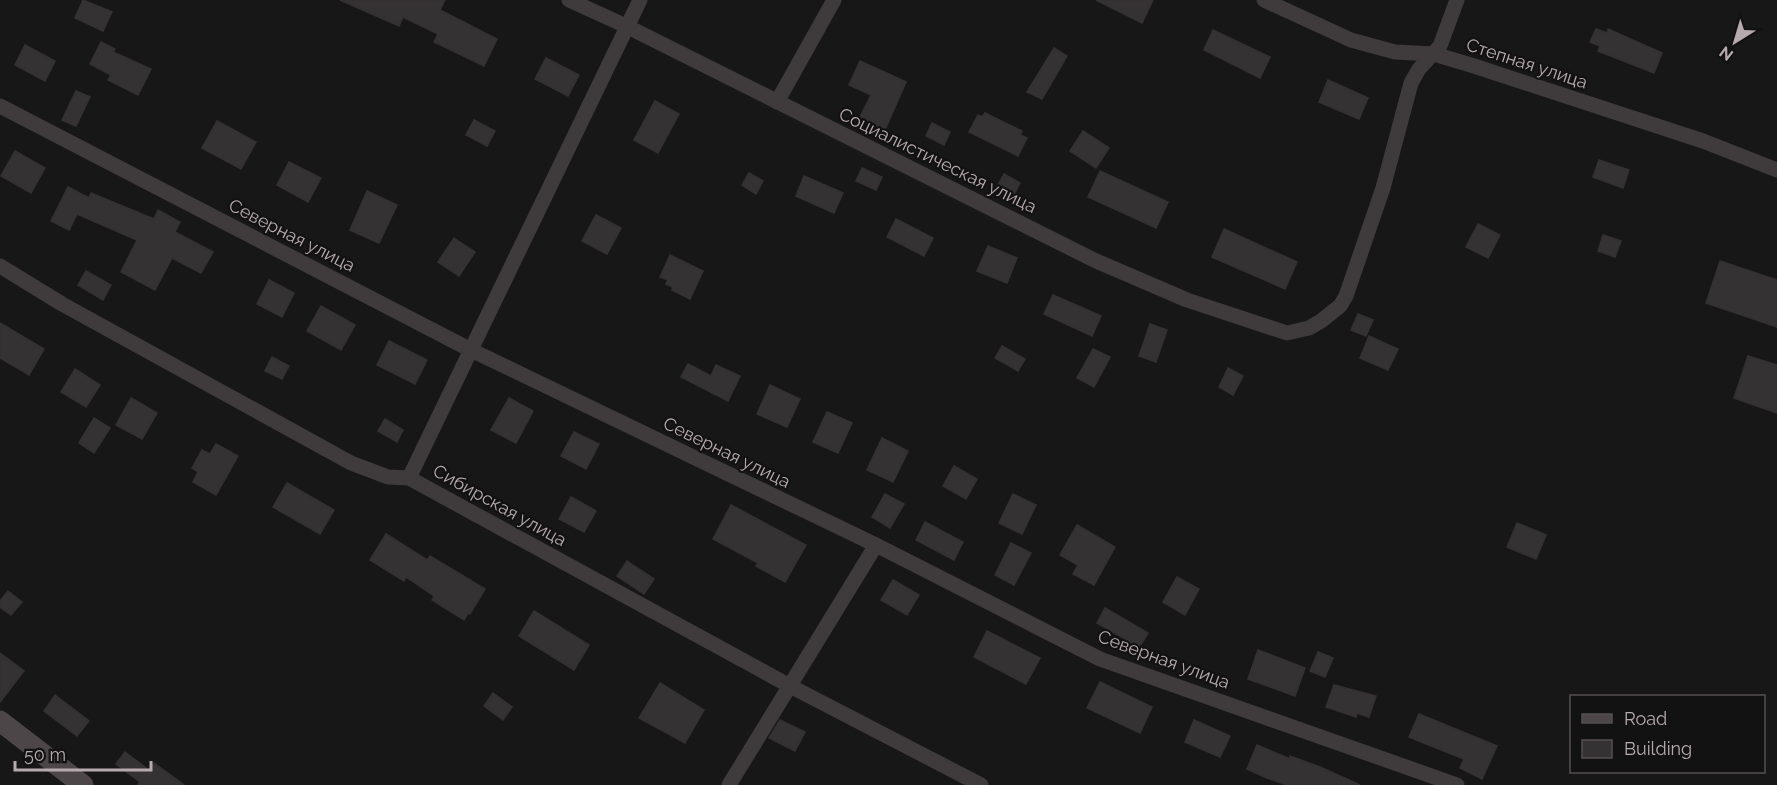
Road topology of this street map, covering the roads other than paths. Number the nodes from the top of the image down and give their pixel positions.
1 (569, 0) edge
2 (640, 0) edge
3 (834, 0) edge
4 (1264, 0) edge
5 (1457, 0) edge
6 (626, 26) junction
7 (1434, 54) junction
8 (777, 102) junction
9 (0, 106) edge
10 (1777, 171) edge
11 (0, 266) edge
12 (469, 349) junction
13 (409, 478) junction
14 (876, 545) junction
15 (790, 686) junction
16 (0, 721) edge
17 (83, 785) edge
18 (729, 785) edge
19 (981, 785) edge
20 (1457, 785) edge

1 - 6 street, Социалистическая улица
2 - 6 street
3 - 8 street
4 - 7 street, Степная улица
5 - 7 street
6 - 8 street, Социалистическая улица
6 - 12 street
7 - 8 street, Социалистическая улица
7 - 10 street, Степная улица
9 - 12 street, Северная улица
11 - 13 street, Сибирская улица
12 - 13 street
12 - 14 street, Северная улица
13 - 15 street, Сибирская улица
14 - 15 street
14 - 20 street, Северная улица
15 - 18 street
15 - 19 street, Сибирская улица
16 - 17 street

